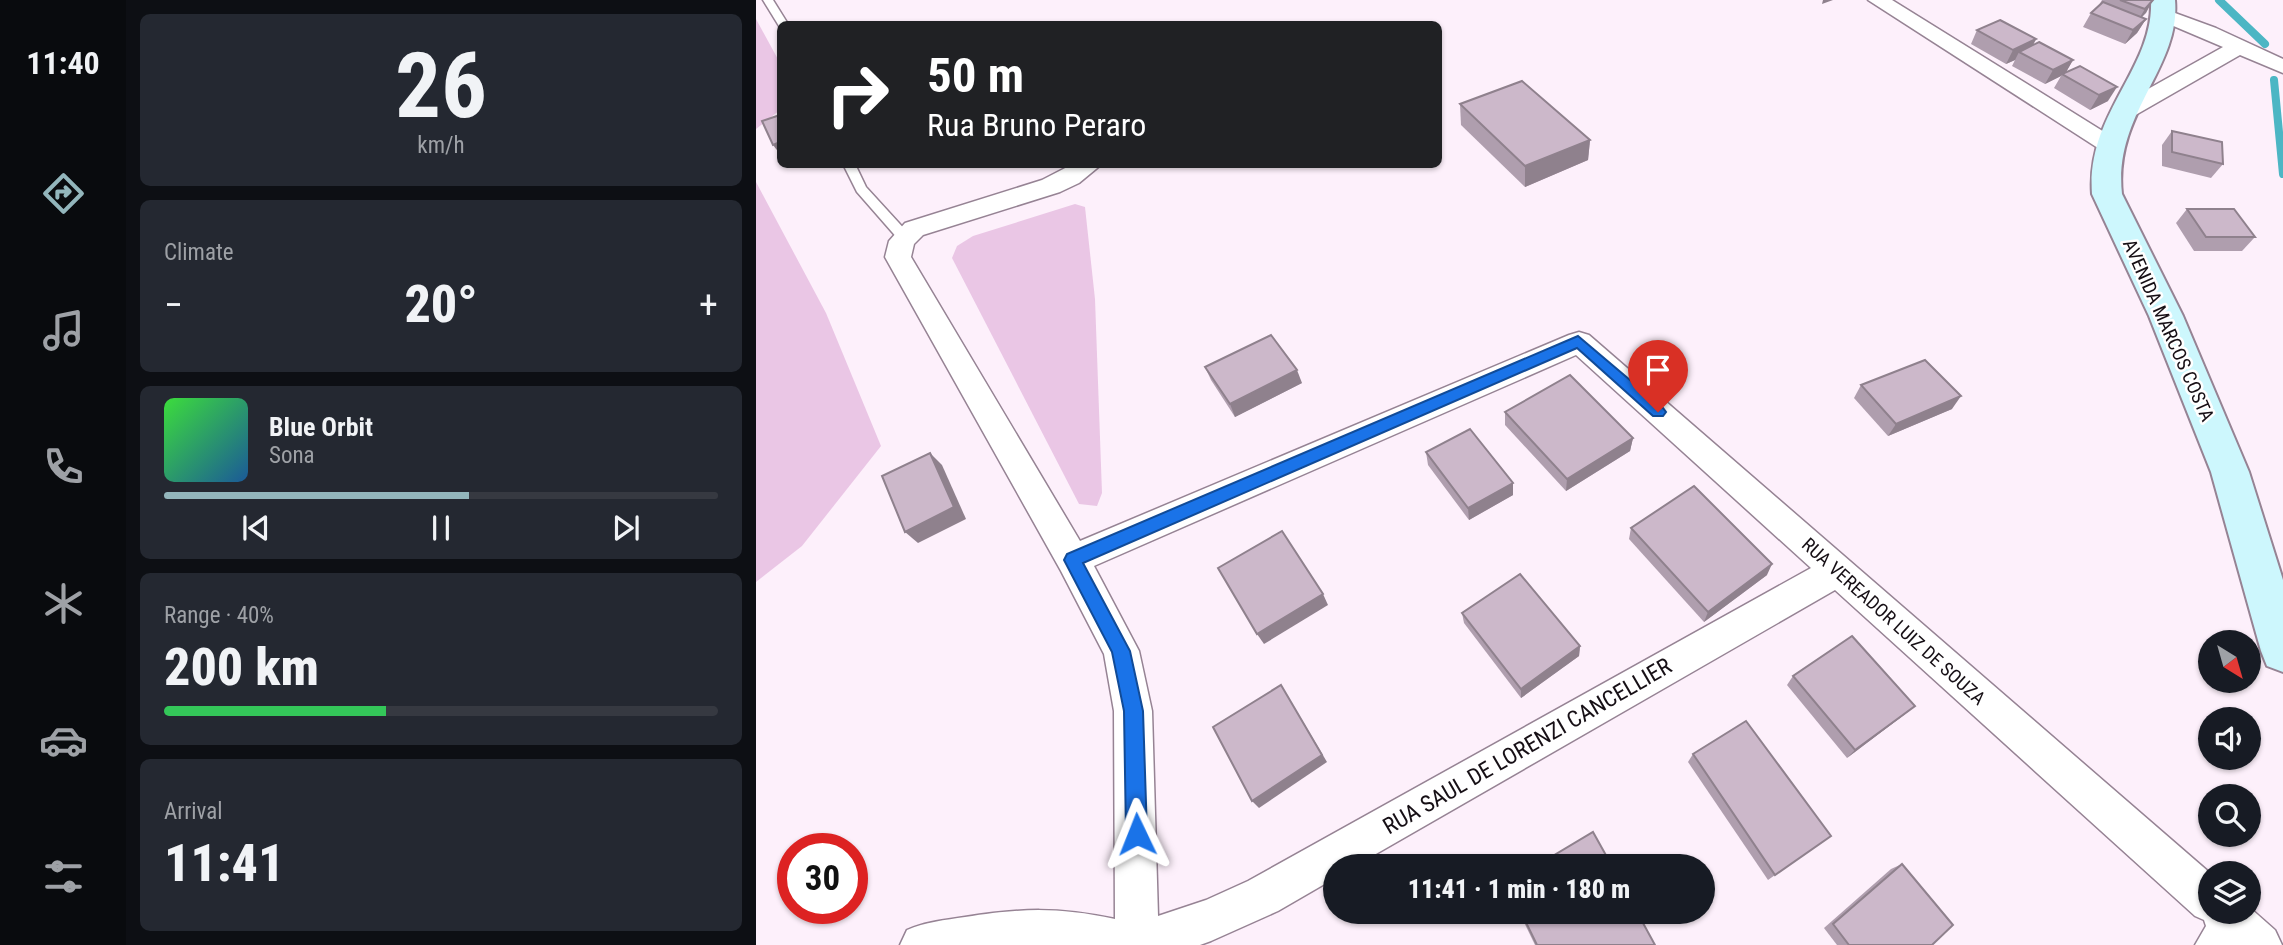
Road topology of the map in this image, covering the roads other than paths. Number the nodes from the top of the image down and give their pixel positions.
1 (768, 0) edge
2 (1878, 0) edge
3 (2163, 7) edge
4 (781, 21) edge
5 (2240, 46) junction
6 (2283, 67) edge
7 (2117, 128) junction
8 (851, 168) edge
9 (1085, 168) edge
10 (904, 237) junction
11 (1073, 560) junction
12 (1837, 571) junction
13 (2283, 651) edge
14 (2230, 926) edge
15 (922, 945) edge
16 (1136, 945) edge

1 - 4 lane
2 - 7 street
3 - 5 street
3 - 7 street, AVENIDA MARCOS COSTA
5 - 6 street
5 - 7 street
7 - 13 street, AVENIDA MARCOS COSTA
8 - 10 lane
9 - 10 street
10 - 11 street
11 - 12 street, RUA VEREADOR LUIZ DE SOUZA
11 - 16 street
12 - 14 street, RUA VEREADOR LUIZ DE SOUZA
12 - 16 street, RUA SAUL DE LORENZI CANCELLIER
15 - 16 street

